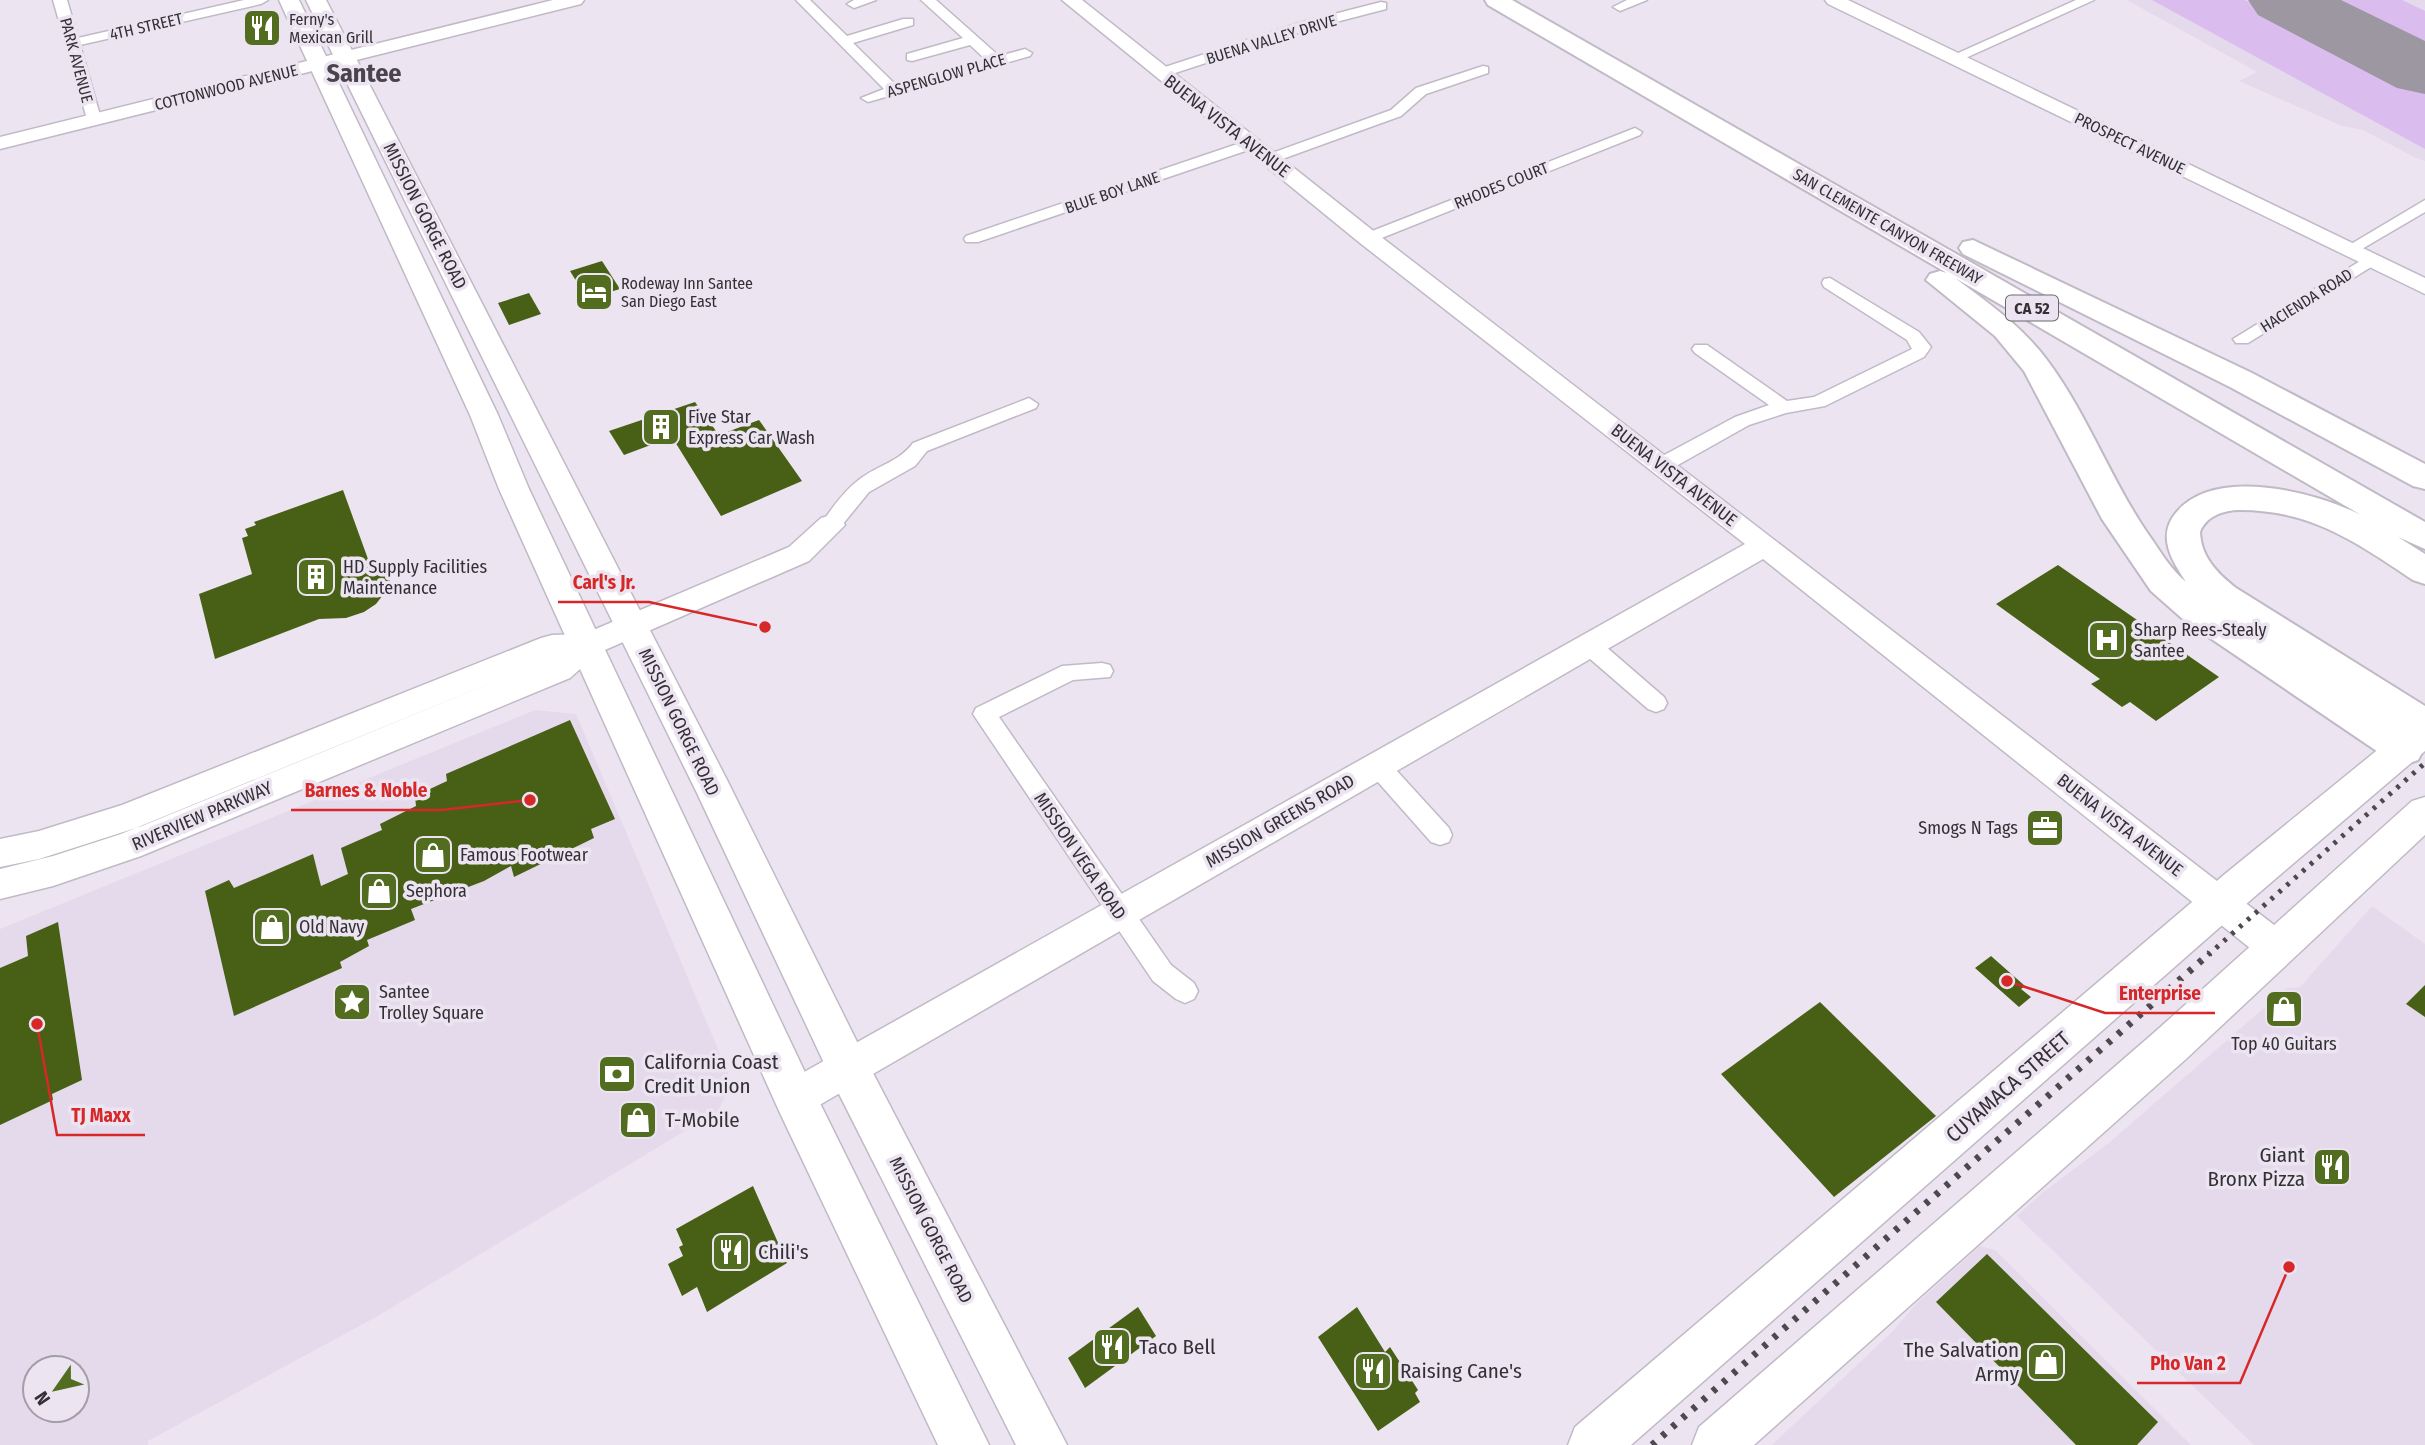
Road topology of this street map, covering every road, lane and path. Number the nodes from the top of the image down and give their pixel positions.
1 (60, 0) edge
2 (261, 0) edge
3 (289, 0) edge
4 (316, 0) edge
5 (575, 0) edge
6 (803, 0) edge
7 (869, 0) edge
8 (928, 0) edge
9 (1071, 0) edge
10 (1496, 0) edge
11 (1523, 0) edge
12 (1640, 0) edge
13 (1834, 0) edge
14 (2087, 0) edge
15 (854, 4) dead end
16 (1381, 6) dead end
17 (1620, 7) dead end
18 (908, 22) dead end
19 (972, 40) junction
20 (844, 41) junction
21 (72, 43) junction
22 (1024, 53) dead end
23 (912, 57) dead end
24 (1954, 58) junction
25 (332, 61) junction
26 (996, 61) junction
27 (1483, 69) dead end
28 (1161, 73) junction
29 (1637, 81) junction
30 (894, 91) junction
31 (868, 98) dead end
32 (93, 119) junction
33 (1634, 132) dead end
34 (0, 143) edge
35 (1260, 152) junction
36 (1880, 202) junction
37 (2425, 205) edge
38 (1368, 238) junction
39 (972, 239) dead end
40 (2349, 250) junction
41 (2370, 260) junction
42 (1830, 284) dead end
43 (2425, 287) edge
44 (2242, 339) dead end
45 (1701, 349) dead end
46 (1029, 404) dead end
47 (1784, 407) junction
48 (1661, 465) junction
49 (2425, 478) edge
50 (2425, 514) edge
51 (831, 525) joint
52 (2425, 537) edge
53 (1765, 545) junction
54 (2425, 571) edge
55 (631, 626) junction
56 (587, 645) junction
57 (1589, 645) junction
58 (1102, 671) dead end
59 (1656, 703) dead end
60 (2418, 735) edge
61 (1378, 766) junction
62 (2420, 824) edge
63 (1440, 835) dead end
64 (0, 853) edge
65 (0, 884) edge
66 (2221, 904) junction
67 (1119, 913) junction
68 (2278, 949) junction
69 (1185, 991) dead end
70 (848, 1068) junction
71 (795, 1098) junction
72 (964, 1445) edge
73 (1042, 1445) edge
74 (1593, 1445) edge
75 (1717, 1445) edge

1 - 21 street, PARK AVENUE
2 - 21 street, 4TH STREET
3 - 25 main road, MISSION GORGE ROAD
4 - 25 main road, MISSION GORGE ROAD
5 - 25 street, COTTONWOOD AVENUE
6 - 20 street
7 - 15 street
8 - 19 street
9 - 28 street, BUENA VISTA AVENUE
10 - 29 highway, SAN CLEMENTE CANYON FREEWAY / CA 52
11 - 36 highway, SAN CLEMENTE CANYON FREEWAY / CA 52
12 - 17 street
13 - 24 street, PROSPECT AVENUE
14 - 24 street
16 - 28 street, BUENA VALLEY DRIVE
18 - 20 street
19 - 23 street
19 - 26 street
20 - 30 street
21 - 32 street, PARK AVENUE
22 - 26 street, ASPENGLOW PLACE
24 - 40 street, PROSPECT AVENUE
25 - 32 street, COTTONWOOD AVENUE
25 - 55 main road, MISSION GORGE ROAD
25 - 56 main road, MISSION GORGE ROAD
26 - 30 street, ASPENGLOW PLACE
27 - 35 street
28 - 35 street, BUENA VISTA AVENUE
29 - 52 highway, SAN CLEMENTE CANYON FREEWAY / CA 52
29 - 60 highway
30 - 31 street, ASPENGLOW PLACE
32 - 34 street, COTTONWOOD AVENUE
33 - 38 street, RHODES COURT
35 - 38 street, BUENA VISTA AVENUE
35 - 39 street, BLUE BOY LANE
36 - 49 highway
36 - 50 highway, SAN CLEMENTE CANYON FREEWAY / CA 52
37 - 40 street, HACIENDA ROAD
38 - 48 street, BUENA VISTA AVENUE
40 - 41 street, PROSPECT AVENUE
41 - 43 street, PROSPECT AVENUE
41 - 44 street, HACIENDA ROAD
42 - 47 street
45 - 47 street
46 - 51 street
47 - 48 street
48 - 53 street, BUENA VISTA AVENUE
51 - 55 street, RIVERVIEW PARKWAY
53 - 57 street, MISSION GREENS ROAD
53 - 66 street, BUENA VISTA AVENUE
54 - 60 highway
55 - 56 street, RIVERVIEW PARKWAY
55 - 70 main road, MISSION GORGE ROAD
56 - 64 street, RIVERVIEW PARKWAY
56 - 65 street, RIVERVIEW PARKWAY
56 - 71 main road, MISSION GORGE ROAD
57 - 59 street
57 - 61 street, MISSION GREENS ROAD
58 - 67 street, MISSION VEGA ROAD
60 - 66 main road, CUYAMACA STREET
61 - 63 street
61 - 67 street, MISSION GREENS ROAD
62 - 68 main road
66 - 68 street, BUENA VISTA AVENUE
66 - 74 main road, CUYAMACA STREET
67 - 69 street, MISSION VEGA ROAD
67 - 70 street, MISSION GREENS ROAD
68 - 75 main road
70 - 71 street, MISSION GREENS ROAD
70 - 73 main road, MISSION GORGE ROAD
71 - 72 main road, MISSION GORGE ROAD

